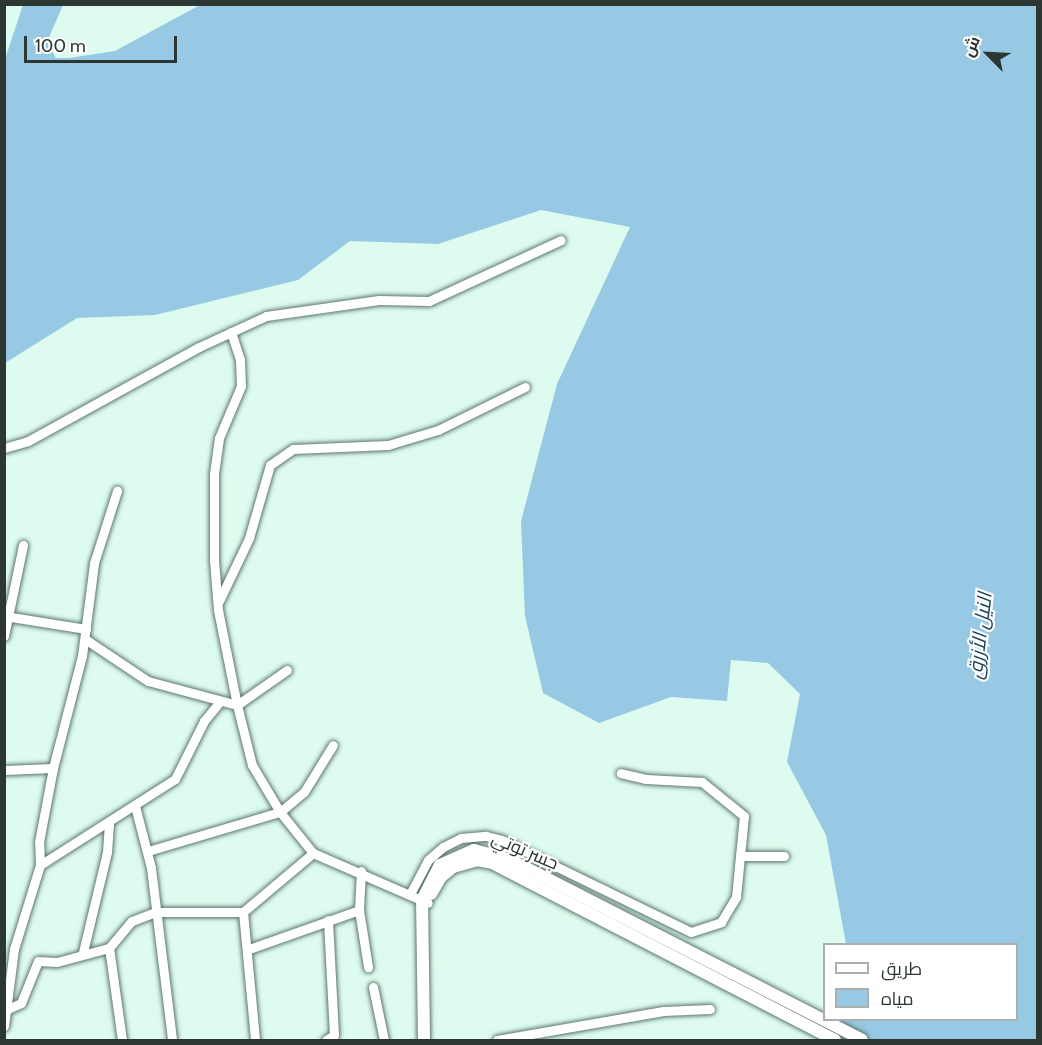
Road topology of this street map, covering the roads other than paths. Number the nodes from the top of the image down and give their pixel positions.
1 (561, 240) dead end
2 (231, 332) junction
3 (525, 387) dead end
4 (4, 448) edge
5 (117, 491) dead end
6 (22, 546) dead end
7 (218, 603) junction
8 (11, 618) junction
9 (86, 629) junction
10 (4, 636) edge
11 (85, 639) junction
12 (287, 670) dead end
13 (220, 701) junction
14 (237, 705) junction
15 (333, 745) dead end
16 (53, 768) junction
17 (4, 770) edge
18 (621, 773) dead end
19 (135, 806) junction
20 (280, 812) junction
21 (109, 823) junction
22 (148, 851) junction
23 (313, 854) junction
24 (740, 856) junction
25 (784, 856) dead end
26 (40, 865) junction
27 (509, 865) junction
28 (361, 871) junction
29 (410, 894) junction
30 (425, 901) junction
31 (359, 910) junction
32 (155, 912) junction
33 (243, 912) junction
34 (328, 920) junction
35 (109, 948) junction
36 (249, 949) junction
37 (83, 952) junction
38 (368, 967) dead end
39 (373, 987) dead end
40 (8, 1009) junction
41 (710, 1009) dead end
42 (4, 1026) edge
43 (122, 1041) edge
44 (172, 1041) edge
45 (255, 1041) edge
46 (327, 1041) edge
47 (384, 1041) edge
48 (424, 1041) edge
49 (496, 1041) edge
50 (835, 1041) edge
51 (862, 1041) edge

1 - 2 street
2 - 4 street
2 - 7 street
3 - 7 street
5 - 9 street
6 - 8 street
7 - 14 street
8 - 9 street
8 - 10 street
9 - 11 street
11 - 13 street
11 - 16 street
12 - 14 street
13 - 14 street
13 - 19 street
14 - 20 street
15 - 20 street
16 - 17 street
16 - 26 street
18 - 24 street
19 - 21 street
19 - 22 street
20 - 22 street
20 - 23 street
21 - 26 street
21 - 37 street
22 - 32 street
23 - 28 street
23 - 33 street
24 - 25 street
24 - 29 street
26 - 40 street
27 - 30 street, جسر توتي
27 - 50 street, جسر توتي
27 - 51 street, جسر توتي
28 - 29 street
28 - 31 street
29 - 30 street
30 - 48 street, جسر توتي
31 - 34 street
31 - 38 street
32 - 33 street
32 - 35 street
32 - 44 street
33 - 36 street
34 - 36 street
34 - 46 street
35 - 37 street
35 - 43 street
36 - 45 street
37 - 40 street
39 - 47 street
40 - 42 street
41 - 49 street

